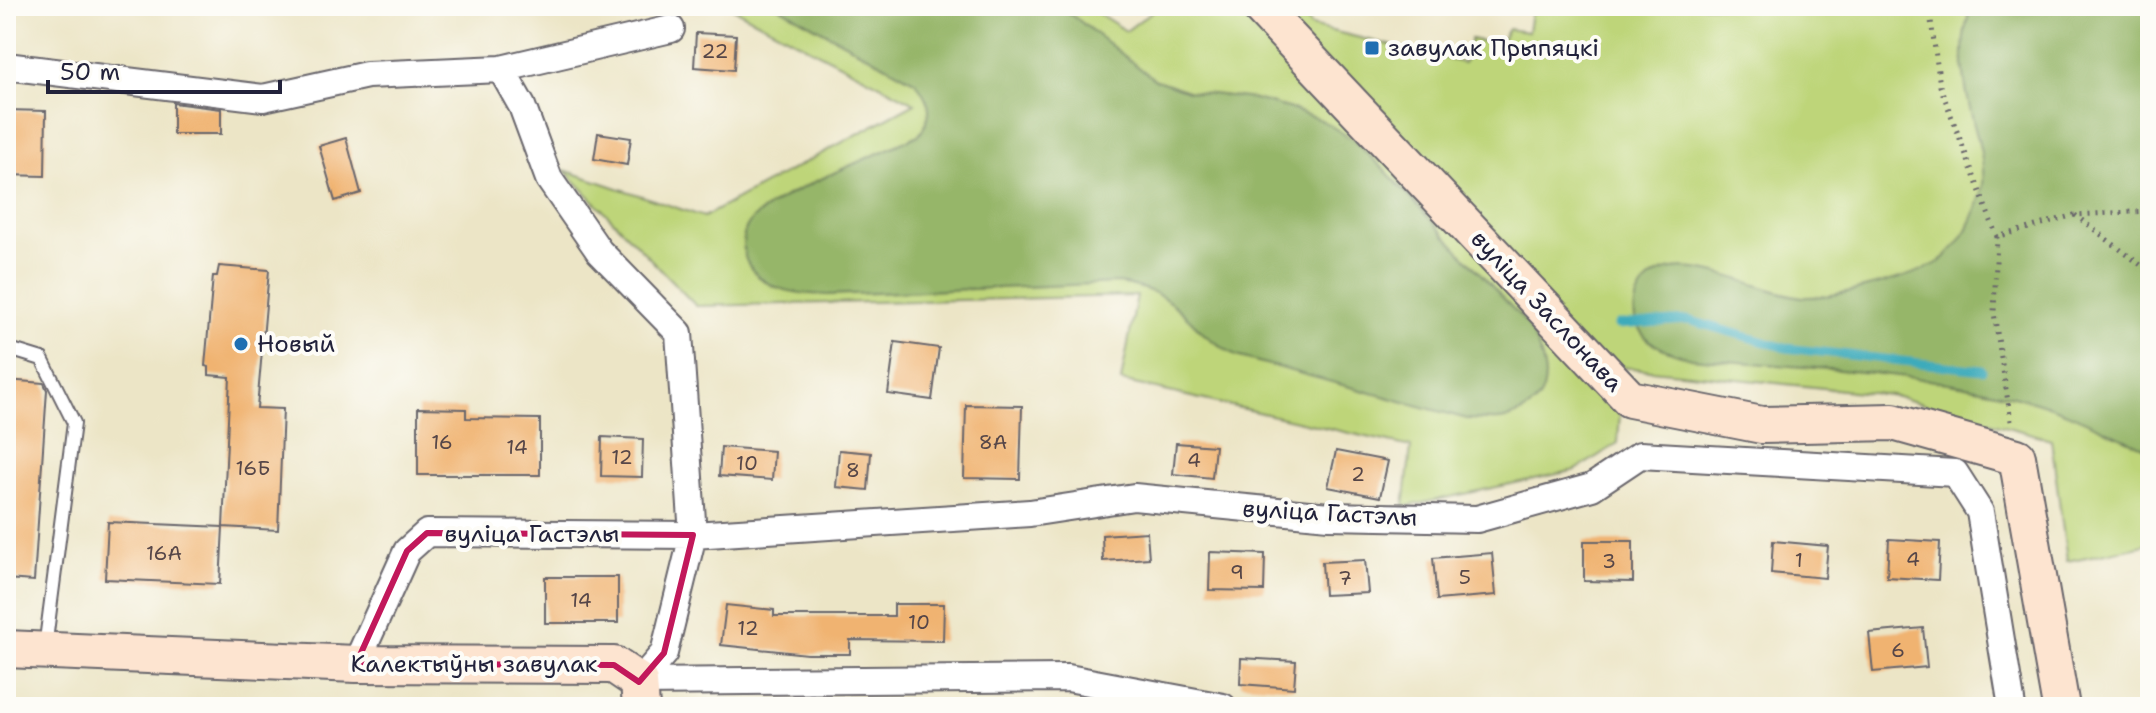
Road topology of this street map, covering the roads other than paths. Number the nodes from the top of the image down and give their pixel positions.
1 (1259, 6) edge
2 (671, 29) dead end
3 (6, 66) edge
4 (501, 69) junction
5 (6, 348) edge
6 (693, 535) junction
7 (6, 649) edge
8 (45, 651) junction
9 (356, 664) junction
10 (640, 695) edge
11 (1223, 707) edge
12 (2012, 707) edge
13 (2061, 707) edge

1 - 13 street, вуліца Заслонава
2 - 4 street
3 - 4 street
4 - 6 street
5 - 8 lane
6 - 9 street, вуліца Гастэлы
6 - 10 street
6 - 12 street, вуліца Гастэлы
7 - 8 street, Калектыўны завулак
8 - 9 street, Калектыўны завулак
9 - 10 street, Калектыўны завулак
10 - 11 street, Калектыўны завулак

